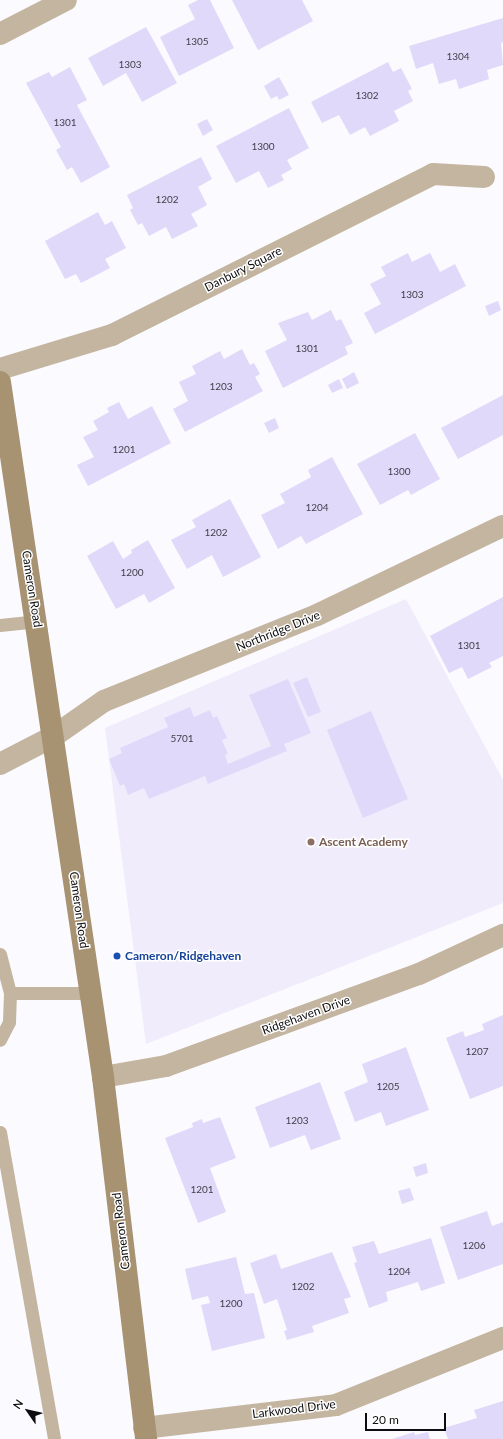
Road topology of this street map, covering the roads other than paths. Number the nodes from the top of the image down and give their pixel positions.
1 (66, 0) edge
2 (0, 34) edge
3 (484, 177) dead end
4 (0, 368) edge
5 (0, 382) edge
6 (503, 526) edge
7 (36, 621) junction
8 (0, 626) edge
9 (54, 736) junction
10 (0, 764) edge
11 (503, 935) edge
12 (0, 954) edge
13 (10, 993) junction
14 (91, 993) junction
15 (0, 1040) edge
16 (103, 1076) junction
17 (0, 1132) edge
18 (503, 1338) edge
19 (145, 1433) edge
20 (54, 1439) edge

1 - 2 street
3 - 4 street, Danbury Square
5 - 7 main road, Cameron Road
6 - 9 street, Northridge Drive
7 - 8 lane
7 - 9 main road, Cameron Road
9 - 10 street, Northridge Drive
9 - 14 main road, Cameron Road
11 - 16 street, Ridgehaven Drive
12 - 13 lane
13 - 14 lane
13 - 15 lane
14 - 16 main road, Cameron Road
16 - 19 main road, Cameron Road
17 - 20 lane
18 - 19 street, Larkwood Drive

